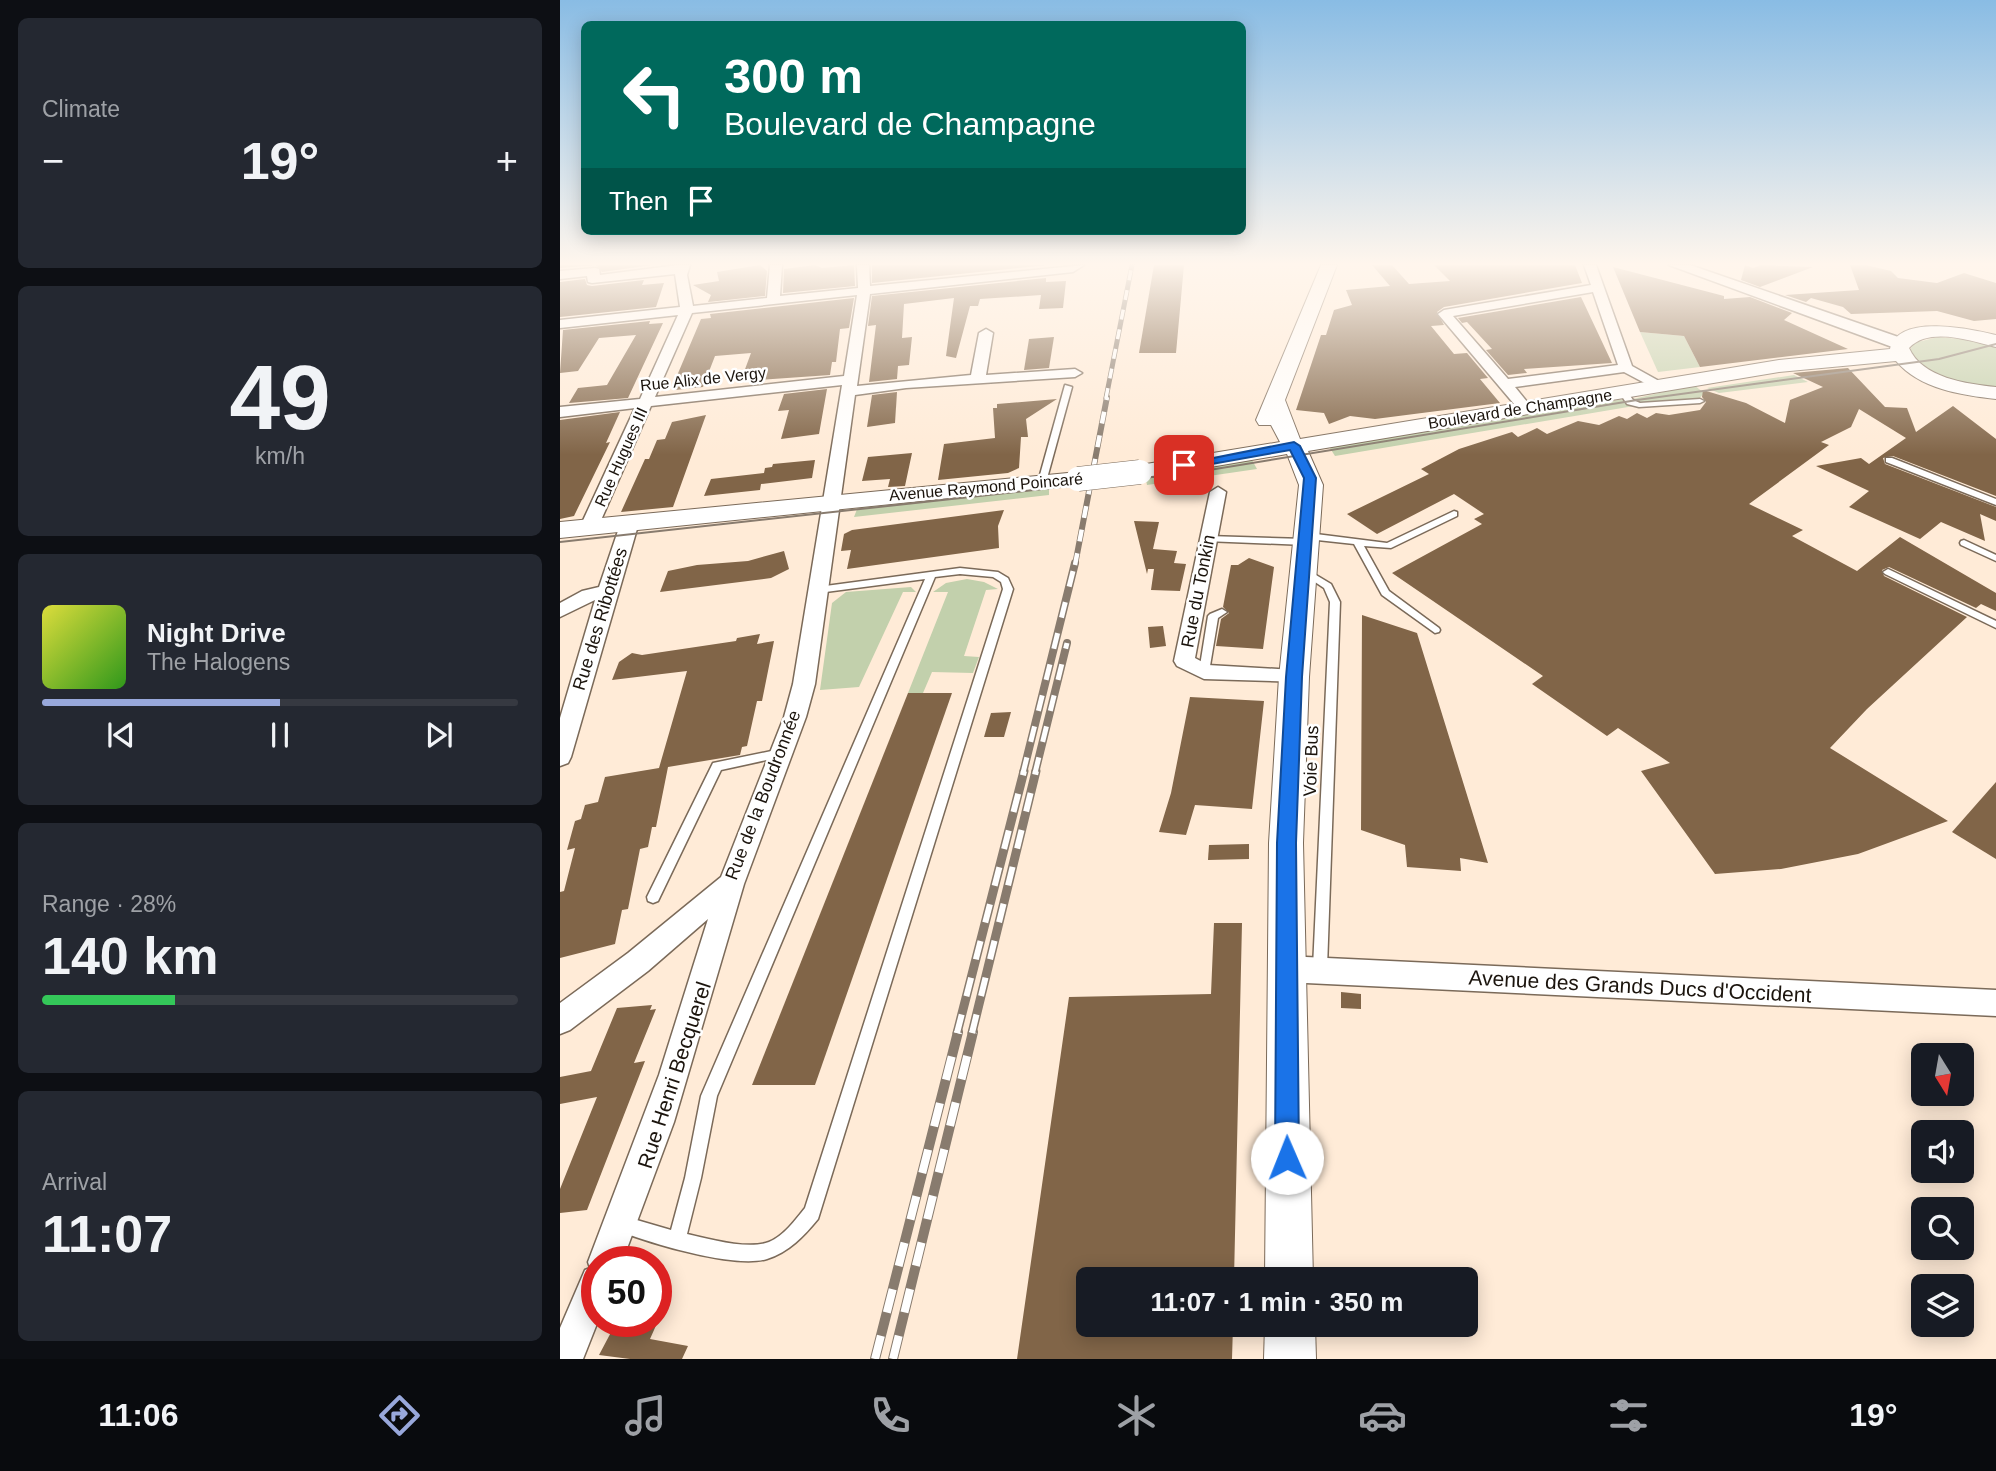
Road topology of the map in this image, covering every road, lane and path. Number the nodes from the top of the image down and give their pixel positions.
1 (679, 328) edge
2 (858, 328) edge
3 (1304, 328) edge
4 (1457, 328) edge
5 (1613, 328) edge
6 (1846, 328) edge
7 (986, 334) dead end
8 (1994, 339) edge
9 (1901, 349) junction
10 (1626, 368) junction
11 (1075, 373) dead end
12 (978, 378) junction
13 (1506, 384) junction
14 (849, 386) junction
15 (1661, 386) junction
16 (1068, 387) dead end
17 (1623, 392) junction
18 (1996, 393) edge
19 (1700, 401) dead end
20 (645, 403) junction
21 (1525, 408) junction
22 (560, 412) edge
23 (1287, 447) junction
24 (1889, 460) dead end
25 (1140, 472) joint
26 (1042, 482) junction
27 (1218, 492) dead end
28 (832, 502) junction
29 (1996, 502) edge
30 (1454, 514) dead end
31 (630, 522) junction
32 (589, 527) junction
33 (560, 530) edge
34 (1305, 538) junction
35 (1208, 539) junction
36 (1357, 542) junction
37 (1964, 543) dead end
38 (1996, 558) edge
39 (1888, 572) dead end
40 (930, 577) junction
41 (820, 580) junction
42 (607, 591) junction
43 (560, 611) edge
44 (1222, 612) dead end
45 (1996, 625) edge
46 (1435, 630) dead end
47 (1204, 672) junction
48 (1294, 677) junction
49 (782, 753) junction
50 (560, 757) edge
51 (731, 884) junction
52 (653, 897) dead end
53 (1302, 969) junction
54 (1996, 1003) edge
55 (560, 1020) edge
56 (621, 1223) junction
57 (677, 1240) junction
58 (612, 1246) edge
59 (1290, 1267) edge
60 (581, 1320) edge
61 (1290, 1337) edge
62 (565, 1359) edge
63 (1290, 1359) edge

1 - 20 street, Rue Hugues III
2 - 14 street
3 - 23 main road
4 - 13 street
5 - 10 street
6 - 9 street
7 - 12 street
8 - 9 main road, Boulevard de Champagne
9 - 15 main road, Boulevard de Champagne
9 - 18 main road
10 - 13 street, Boulevard de Champagne
10 - 15 street
11 - 12 street
12 - 14 street
13 - 21 street
14 - 20 street, Rue Alix de Vergy
14 - 28 street
15 - 17 main road, Boulevard de Champagne
16 - 26 lane
17 - 19 lane
17 - 21 main road, Boulevard de Champagne
20 - 22 street, Rue Alix de Vergy
20 - 32 street, Rue Hugues III
21 - 23 main road, Boulevard de Champagne
23 - 25 main road, Boulevard de Champagne
23 - 34 main road
24 - 29 lane
25 - 26 main road, Avenue Raymond Poincaré, bridge
26 - 28 main road, Avenue Raymond Poincaré
27 - 35 street, Rue du Tonkin
28 - 31 main road, Avenue Raymond Poincaré
28 - 41 street, Rue de la Boudronnée
30 - 36 lane
31 - 32 main road, Avenue Raymond Poincaré
31 - 42 street, Rue des Ribottées
32 - 33 main road, Avenue Raymond Poincaré
34 - 35 lane
34 - 36 lane
34 - 48 main road
34 - 53 lane, Voie Bus
35 - 47 street, Rue du Tonkin
36 - 46 lane
37 - 38 lane
39 - 45 lane
40 - 41 lane
40 - 57 lane
40 - 57 lane
41 - 49 street, Rue de la Boudronnée
42 - 43 street
42 - 50 street, Rue des Ribottées
44 - 47 lane
47 - 48 street, Rue du Tonkin
48 - 53 main road
49 - 51 street, Rue de la Boudronnée
49 - 52 lane
51 - 55 street, Rue de la Boudronnée
51 - 56 street, Rue Henri Becquerel
53 - 54 street, Avenue des Grands Ducs d'Occident
53 - 59 main road
56 - 57 lane
56 - 58 street, Rue Henri Becquerel
60 - 62 street
61 - 63 main road

